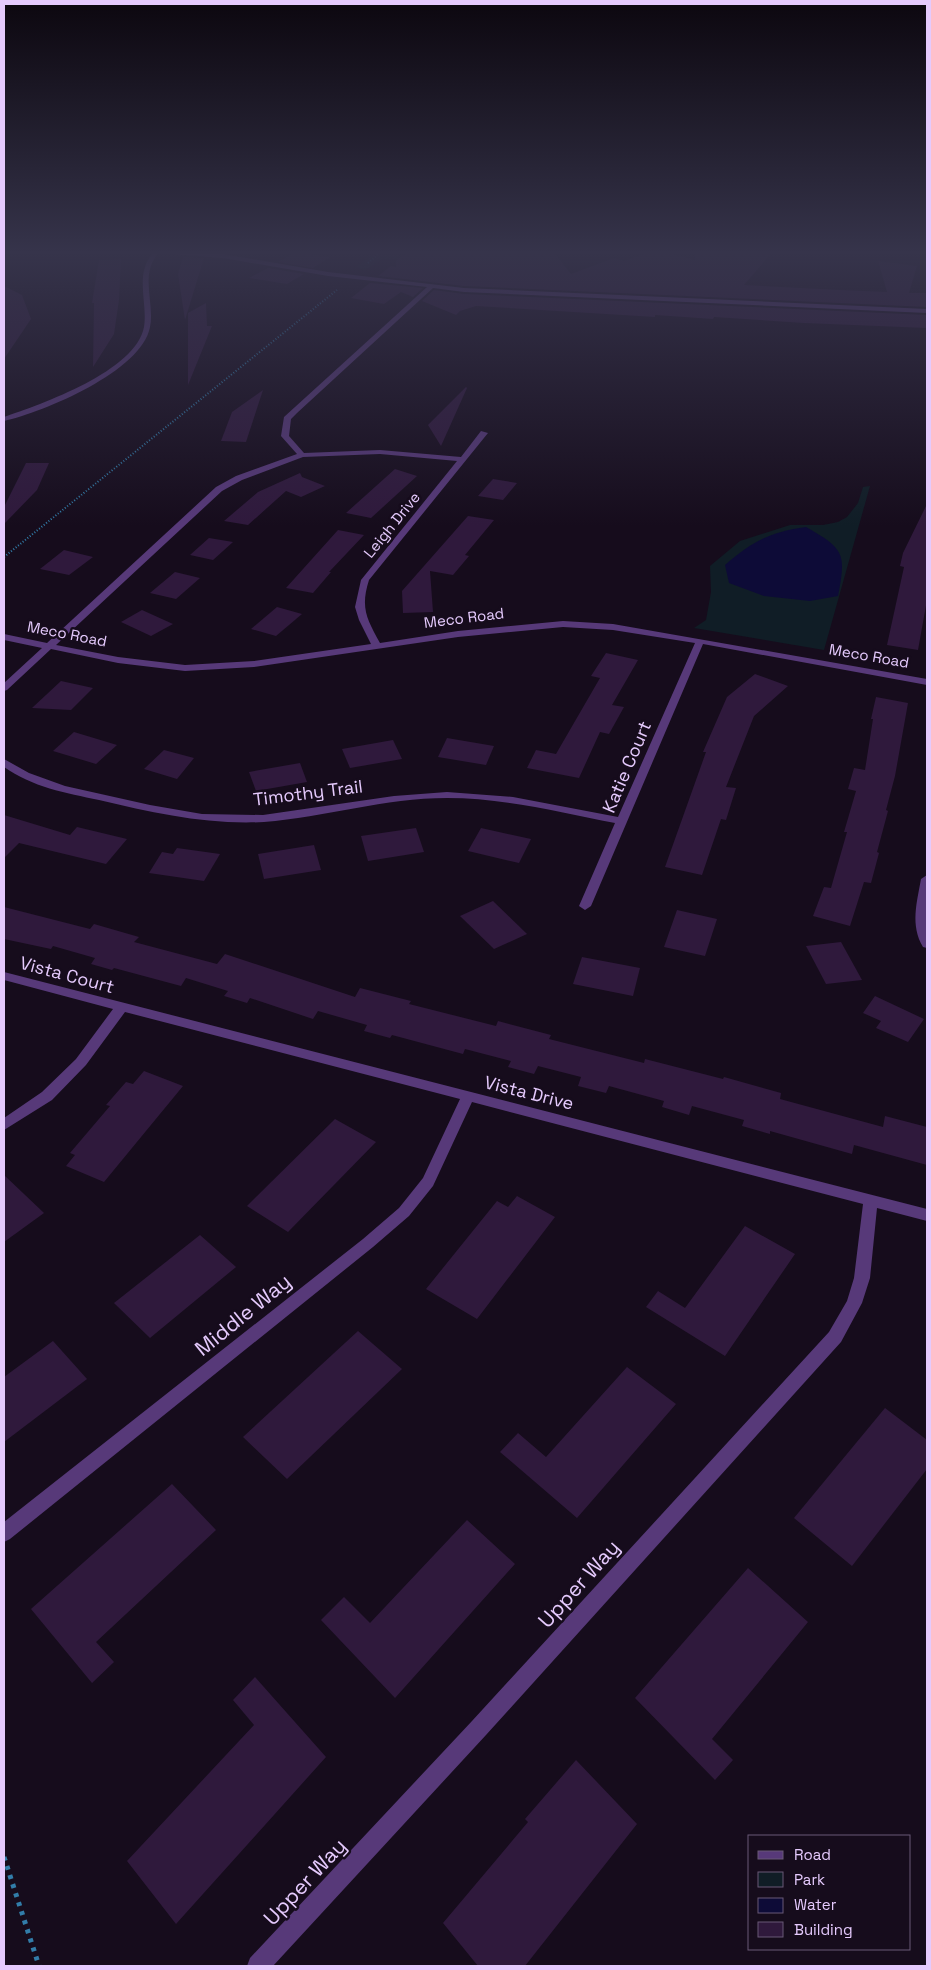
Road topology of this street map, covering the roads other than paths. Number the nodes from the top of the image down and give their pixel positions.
1 (141, 342) edge
2 (370, 342) edge
3 (4, 419) edge
4 (484, 433) dead end
5 (302, 455) junction
6 (462, 459) junction
7 (4, 637) edge
8 (700, 641) junction
9 (376, 644) junction
10 (48, 646) junction
11 (927, 682) edge
12 (4, 688) edge
13 (4, 762) edge
14 (622, 821) junction
15 (927, 879) edge
16 (585, 906) dead end
17 (927, 944) edge
18 (4, 976) edge
19 (121, 1008) junction
20 (468, 1097) junction
21 (4, 1125) edge
22 (871, 1200) junction
23 (927, 1215) edge
24 (4, 1533) edge
25 (258, 1966) edge

1 - 3 street
2 - 5 street
4 - 6 street, Leigh Drive
5 - 6 street
5 - 10 street
6 - 9 street, Leigh Drive
7 - 10 street, Meco Road
8 - 9 street, Meco Road
8 - 11 street, Meco Road
8 - 14 street, Katie Court
9 - 10 street, Meco Road
10 - 12 street
13 - 14 street, Timothy Trail
14 - 16 street, Katie Court
15 - 17 street
18 - 19 street, Vista Court
19 - 20 street, Vista Drive
19 - 21 street
20 - 22 street, Vista Drive
20 - 24 street, Middle Way
22 - 23 street, Vista Drive
22 - 25 street, Upper Way

